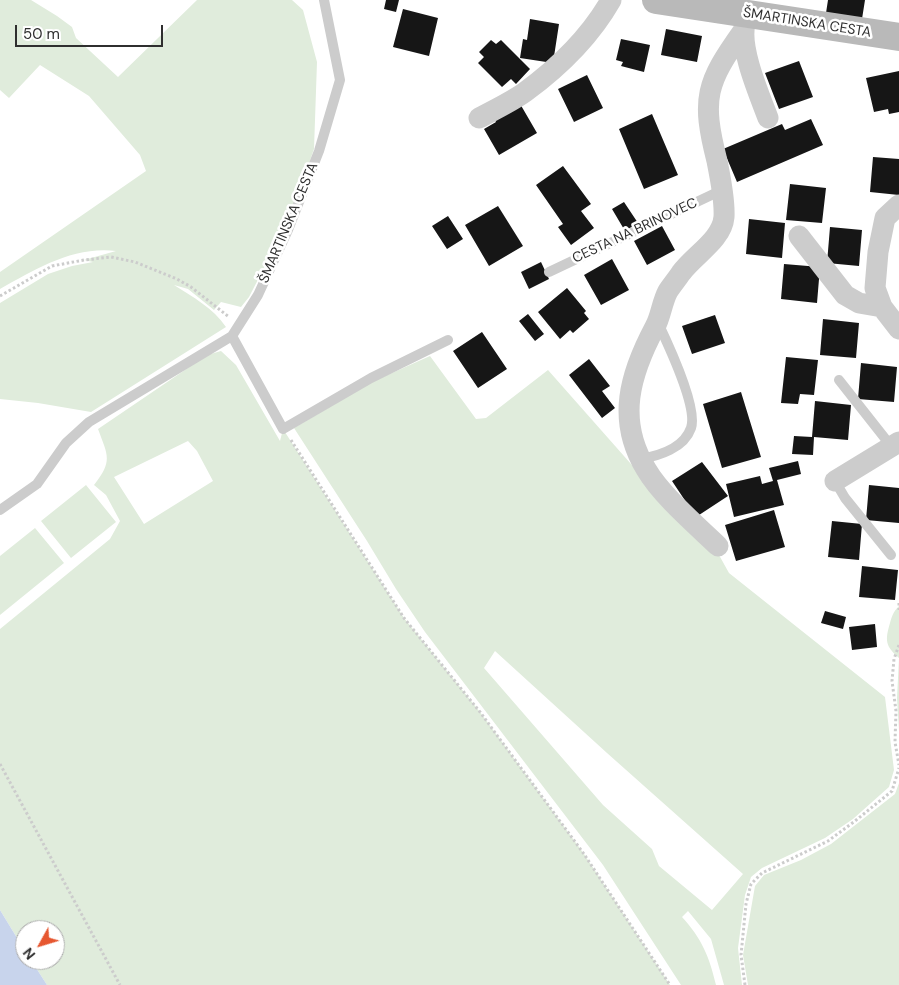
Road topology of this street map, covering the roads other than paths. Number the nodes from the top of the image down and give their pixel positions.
1 (324, 0) edge
2 (611, 0) edge
3 (656, 0) edge
4 (745, 23) junction
5 (899, 37) edge
6 (479, 118) dead end
7 (768, 118) dead end
8 (722, 190) junction
9 (899, 205) edge
10 (799, 236) dead end
11 (549, 272) dead end
12 (882, 307) junction
13 (658, 322) junction
14 (899, 329) edge
15 (232, 336) junction
16 (448, 340) dead end
17 (838, 380) dead end
18 (895, 444) edge
19 (640, 459) junction
20 (835, 481) joint
21 (0, 510) edge
22 (718, 546) dead end
23 (891, 556) dead end

1 - 15 lane, ŠMARTINSKA CESTA
2 - 6 street
3 - 4 main road, ŠMARTINSKA CESTA
4 - 5 main road, ŠMARTINSKA CESTA
4 - 7 street
4 - 8 street
8 - 11 lane, CESTA NA BRINOVEC
8 - 13 street
9 - 12 street
10 - 12 street
12 - 14 street
13 - 19 street
13 - 19 lane
15 - 16 lane
15 - 21 lane
17 - 18 lane
18 - 20 street
19 - 22 street
20 - 23 lane

